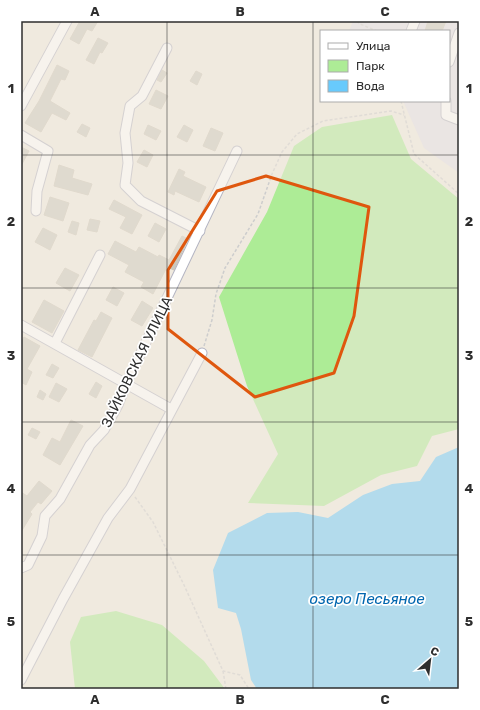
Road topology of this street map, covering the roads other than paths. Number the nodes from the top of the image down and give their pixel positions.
1 (67, 21) edge
2 (459, 33) edge
3 (167, 48) dead end
4 (450, 59) edge
5 (446, 102) edge
6 (21, 106) edge
7 (459, 120) edge
8 (21, 135) edge
9 (237, 151) dead end
10 (36, 211) dead end
11 (200, 231) junction
12 (100, 255) dead end
13 (21, 325) edge
14 (55, 343) junction
15 (202, 353) road end
16 (126, 384) junction
17 (171, 409) junction
18 (21, 568) edge
19 (21, 680) edge

1 - 6 street
2 - 4 street
3 - 11 street
5 - 7 street
8 - 10 street
9 - 11 street, ЗАЙКОВСКАЯ УЛИЦА
11 - 16 street, ЗАЙКОВСКАЯ УЛИЦА
12 - 14 street
13 - 14 street
14 - 16 street
15 - 17 street
16 - 17 street
16 - 18 street, ЗАЙКОВСКАЯ УЛИЦА
17 - 19 street

